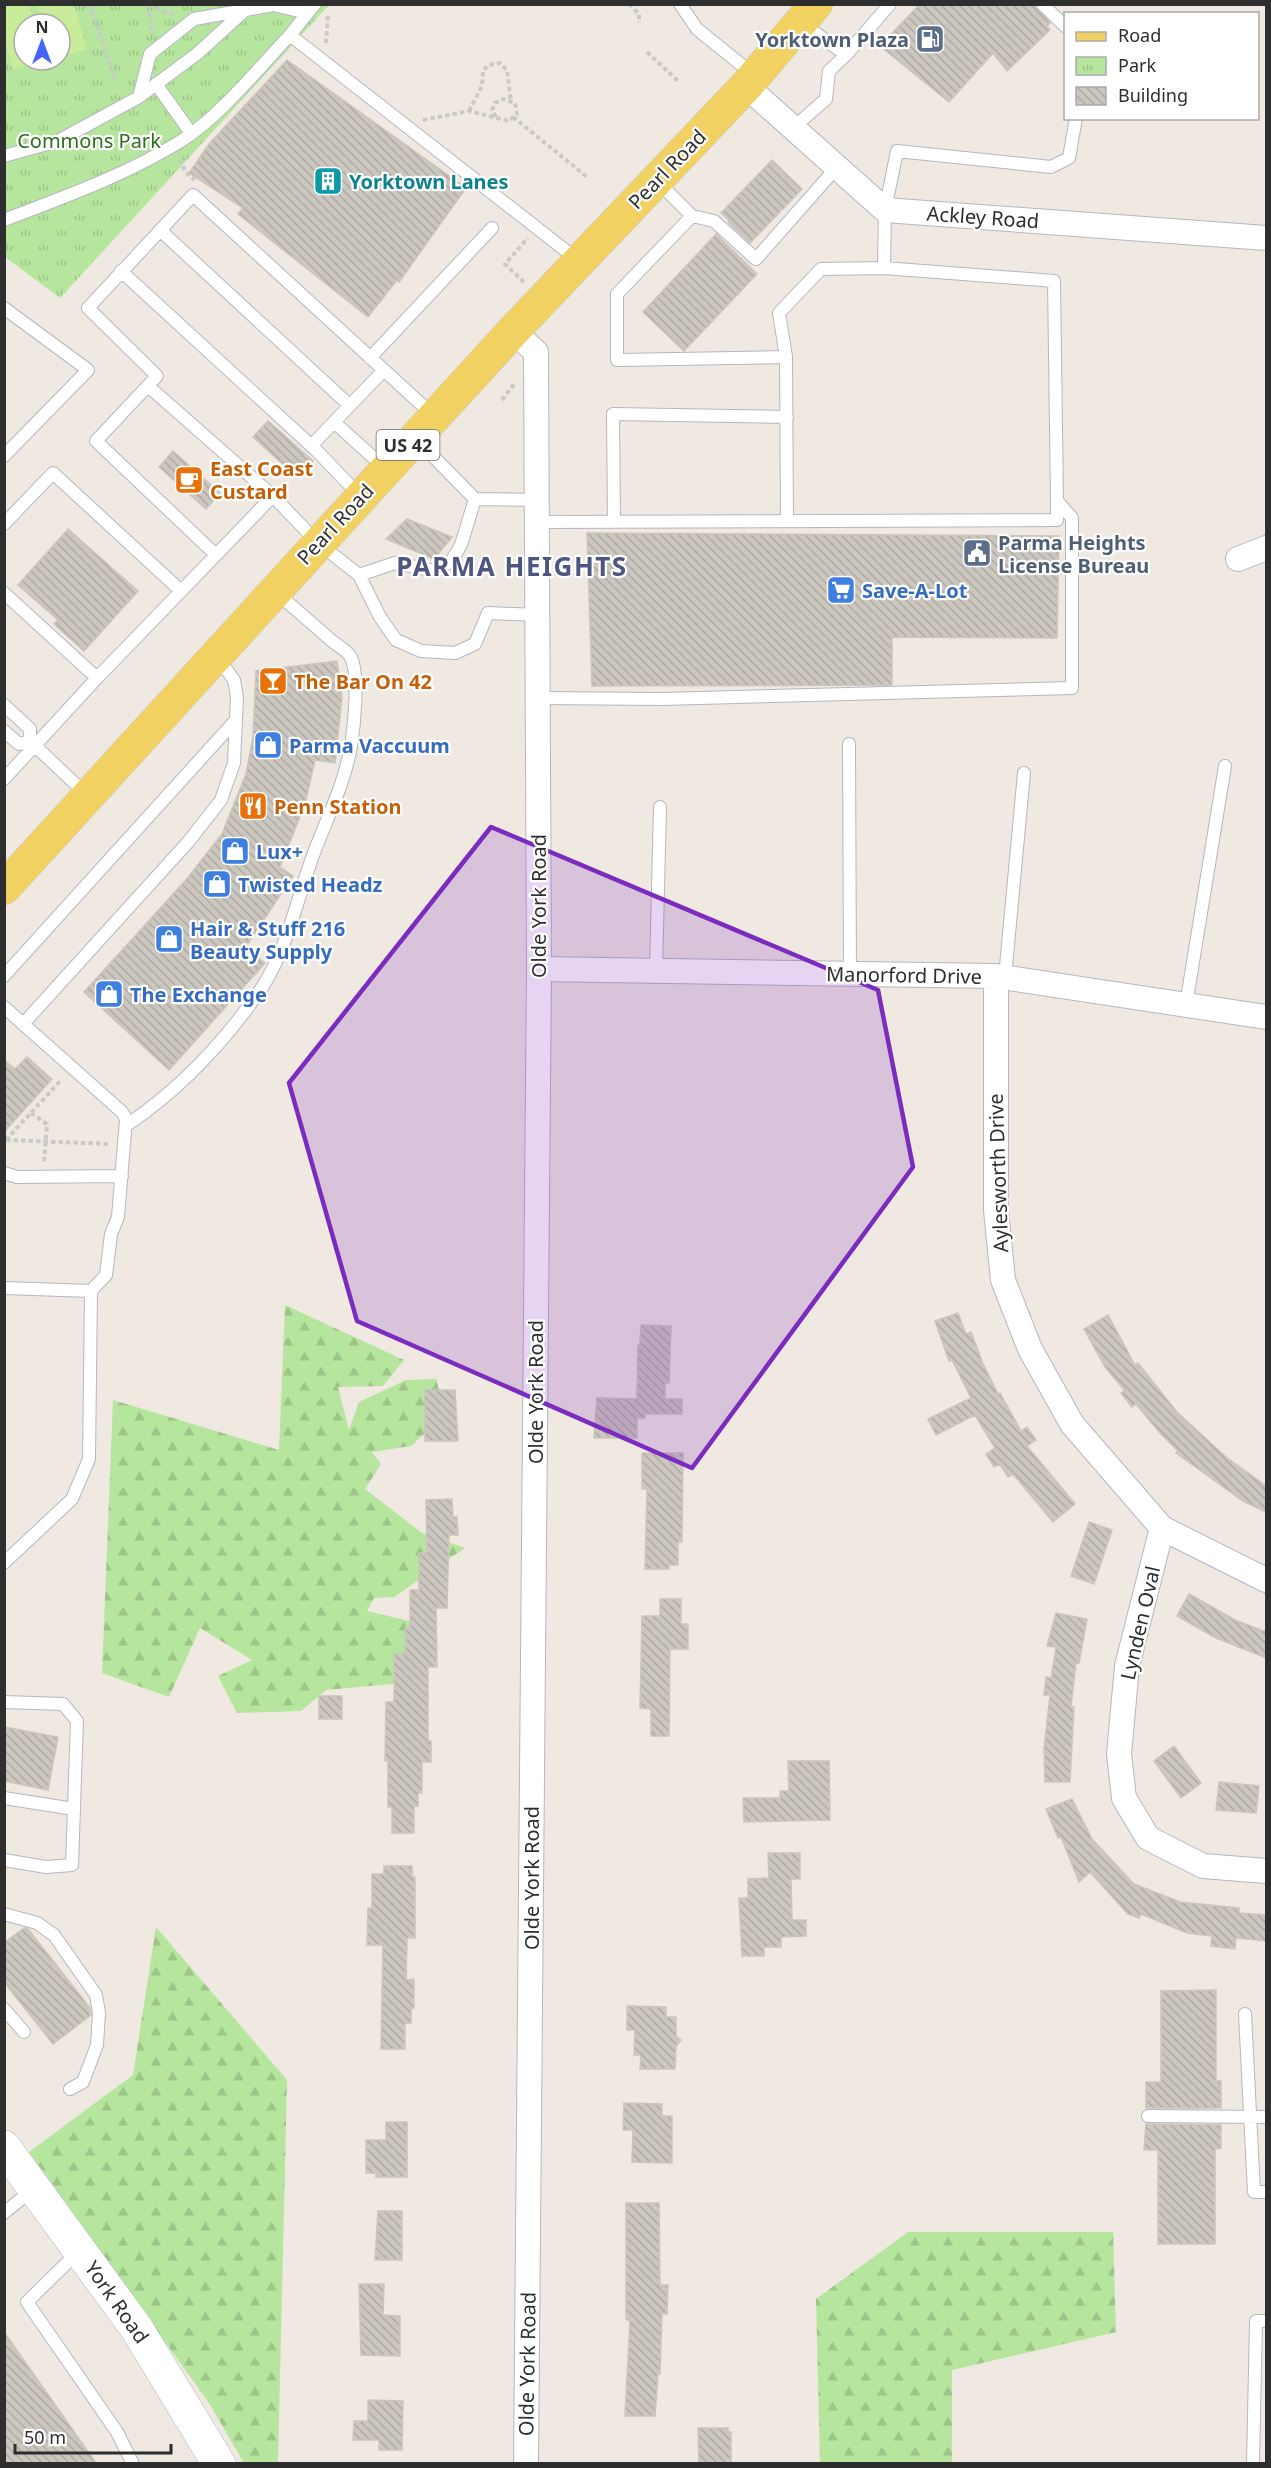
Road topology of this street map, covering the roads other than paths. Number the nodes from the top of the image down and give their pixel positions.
1 (680, 4) edge
2 (890, 4) edge
3 (1042, 4) edge
4 (311, 9) edge
5 (245, 10) junction
6 (808, 13) edge
7 (1064, 26) edge
8 (290, 35) junction
9 (846, 55) junction
10 (751, 81) junction
11 (156, 84) junction
12 (139, 97) junction
13 (1076, 120) edge
14 (793, 128) junction
15 (191, 133) junction
16 (4, 156) edge
17 (837, 167) junction
18 (656, 181) junction
19 (885, 210) junction
20 (692, 216) junction
21 (4, 220) edge
22 (492, 228) dead end
23 (160, 230) junction
24 (1266, 238) edge
25 (579, 261) junction
26 (884, 268) junction
27 (121, 271) junction
28 (4, 308) edge
29 (513, 331) junction
30 (786, 357) junction
31 (370, 358) junction
32 (384, 370) junction
33 (148, 386) junction
34 (348, 404) junction
35 (787, 417) junction
36 (333, 422) junction
37 (425, 427) junction
38 (311, 446) junction
39 (4, 456) edge
40 (386, 469) junction
41 (273, 496) junction
42 (360, 496) junction
43 (475, 499) junction
44 (1058, 501) junction
45 (537, 511) junction
46 (787, 521) junction
47 (614, 522) junction
48 (4, 524) edge
49 (318, 543) junction
50 (1266, 548) edge
51 (216, 555) junction
52 (1238, 559) dead end
53 (359, 575) junction
54 (274, 590) junction
55 (181, 591) junction
56 (4, 593) edge
57 (537, 615) junction
58 (215, 655) junction
59 (97, 678) junction
60 (538, 698) junction
61 (4, 705) edge
62 (235, 721) junction
63 (4, 731) edge
64 (32, 743) junction
65 (849, 744) dead end
66 (1225, 766) dead end
67 (1024, 773) dead end
68 (4, 779) edge
69 (88, 796) junction
70 (660, 807) dead end
71 (4, 888) edge
72 (539, 969) junction
73 (656, 971) junction
74 (850, 974) junction
75 (4, 976) edge
76 (1000, 977) junction
77 (1185, 1005) junction
78 (4, 1007) edge
79 (1266, 1017) edge
80 (24, 1023) junction
81 (127, 1125) junction
82 (4, 1173) edge
83 (122, 1176) junction
84 (4, 1288) edge
85 (91, 1291) junction
86 (1162, 1528) junction
87 (4, 1563) edge
88 (1266, 1580) edge
89 (4, 1702) edge
90 (4, 1798) edge
91 (74, 1809) junction
92 (4, 1860) edge
93 (1266, 1871) edge
94 (4, 1914) edge
95 (4, 2009) edge
96 (1245, 2014) dead end
97 (24, 2032) dead end
98 (70, 2089) dead end
99 (1148, 2116) dead end
100 (1251, 2117) junction
101 (1266, 2117) edge
102 (4, 2147) edge
103 (34, 2188) junction
104 (1266, 2192) edge
105 (4, 2213) edge
106 (80, 2250) junction
107 (1266, 2321) edge
108 (133, 2463) edge
109 (219, 2463) edge
110 (526, 2463) edge
111 (1253, 2463) edge

1 - 10 lane
2 - 9 lane
3 - 7 lane
4 - 5 lane
4 - 8 lane
5 - 11 lane
5 - 12 lane
6 - 9 lane
6 - 10 main road, Pearl Road / US 42
8 - 15 lane
8 - 25 lane
9 - 14 lane
10 - 14 street
10 - 18 main road, Pearl Road / US 42
11 - 12 lane
11 - 15 lane
12 - 16 lane
13 - 19 lane
14 - 17 street
15 - 21 lane
17 - 19 street
17 - 20 lane
18 - 20 lane
18 - 25 main road, Pearl Road / US 42
19 - 24 street, Ackley Road
19 - 26 lane
20 - 30 lane
22 - 31 lane
23 - 27 lane
23 - 31 lane
23 - 34 lane
25 - 29 main road, Pearl Road / US 42
26 - 30 lane
26 - 44 lane
27 - 33 lane
27 - 38 lane
28 - 39 lane
29 - 37 main road, Pearl Road / US 42
29 - 45 street, Olde York Road
30 - 35 lane
31 - 32 lane
32 - 34 lane
32 - 37 lane
33 - 41 lane
33 - 51 lane
34 - 36 lane
35 - 46 lane
35 - 47 lane
36 - 38 lane
36 - 40 lane
37 - 40 main road, Pearl Road / US 42
37 - 43 lane
38 - 42 lane
40 - 42 main road, Pearl Road / US 42
41 - 49 lane
41 - 51 lane
42 - 49 main road, Pearl Road / US 42
43 - 45 lane
43 - 53 lane
44 - 46 lane
44 - 60 lane
45 - 47 lane
45 - 57 street, Olde York Road
46 - 47 lane
48 - 55 lane
49 - 53 lane
49 - 54 main road, Pearl Road / US 42
50 - 52 street
51 - 55 lane
53 - 57 lane
54 - 58 main road, Pearl Road / US 42
54 - 81 lane
55 - 59 lane
56 - 59 lane
57 - 60 street, Olde York Road
58 - 62 lane
58 - 69 main road, Pearl Road / US 42
59 - 64 lane
60 - 72 street, Olde York Road
61 - 64 lane
62 - 75 lane
62 - 80 lane
63 - 64 lane
64 - 68 lane
64 - 69 lane
65 - 74 lane
66 - 77 lane
67 - 76 lane
69 - 71 main road, Pearl Road / US 42
70 - 73 lane
72 - 73 street, Manorford Drive
72 - 110 street, Olde York Road
73 - 74 street, Manorford Drive
74 - 76 street, Manorford Drive
76 - 77 street, Manorford Drive
76 - 86 street, Aylesworth Drive
77 - 79 street, Manorford Drive
78 - 80 lane
80 - 81 lane
81 - 83 lane
82 - 83 lane
83 - 85 lane
84 - 85 lane
85 - 87 lane
86 - 88 street, Aylesworth Drive
86 - 93 street, Lynden Oval
89 - 91 lane
90 - 91 lane
91 - 92 lane
94 - 98 lane
95 - 97 lane
96 - 100 lane
99 - 100 lane
100 - 101 lane
100 - 104 lane
102 - 103 main road, York Road
103 - 105 lane
103 - 106 main road, York Road
106 - 108 lane
106 - 109 main road, York Road
107 - 111 lane

